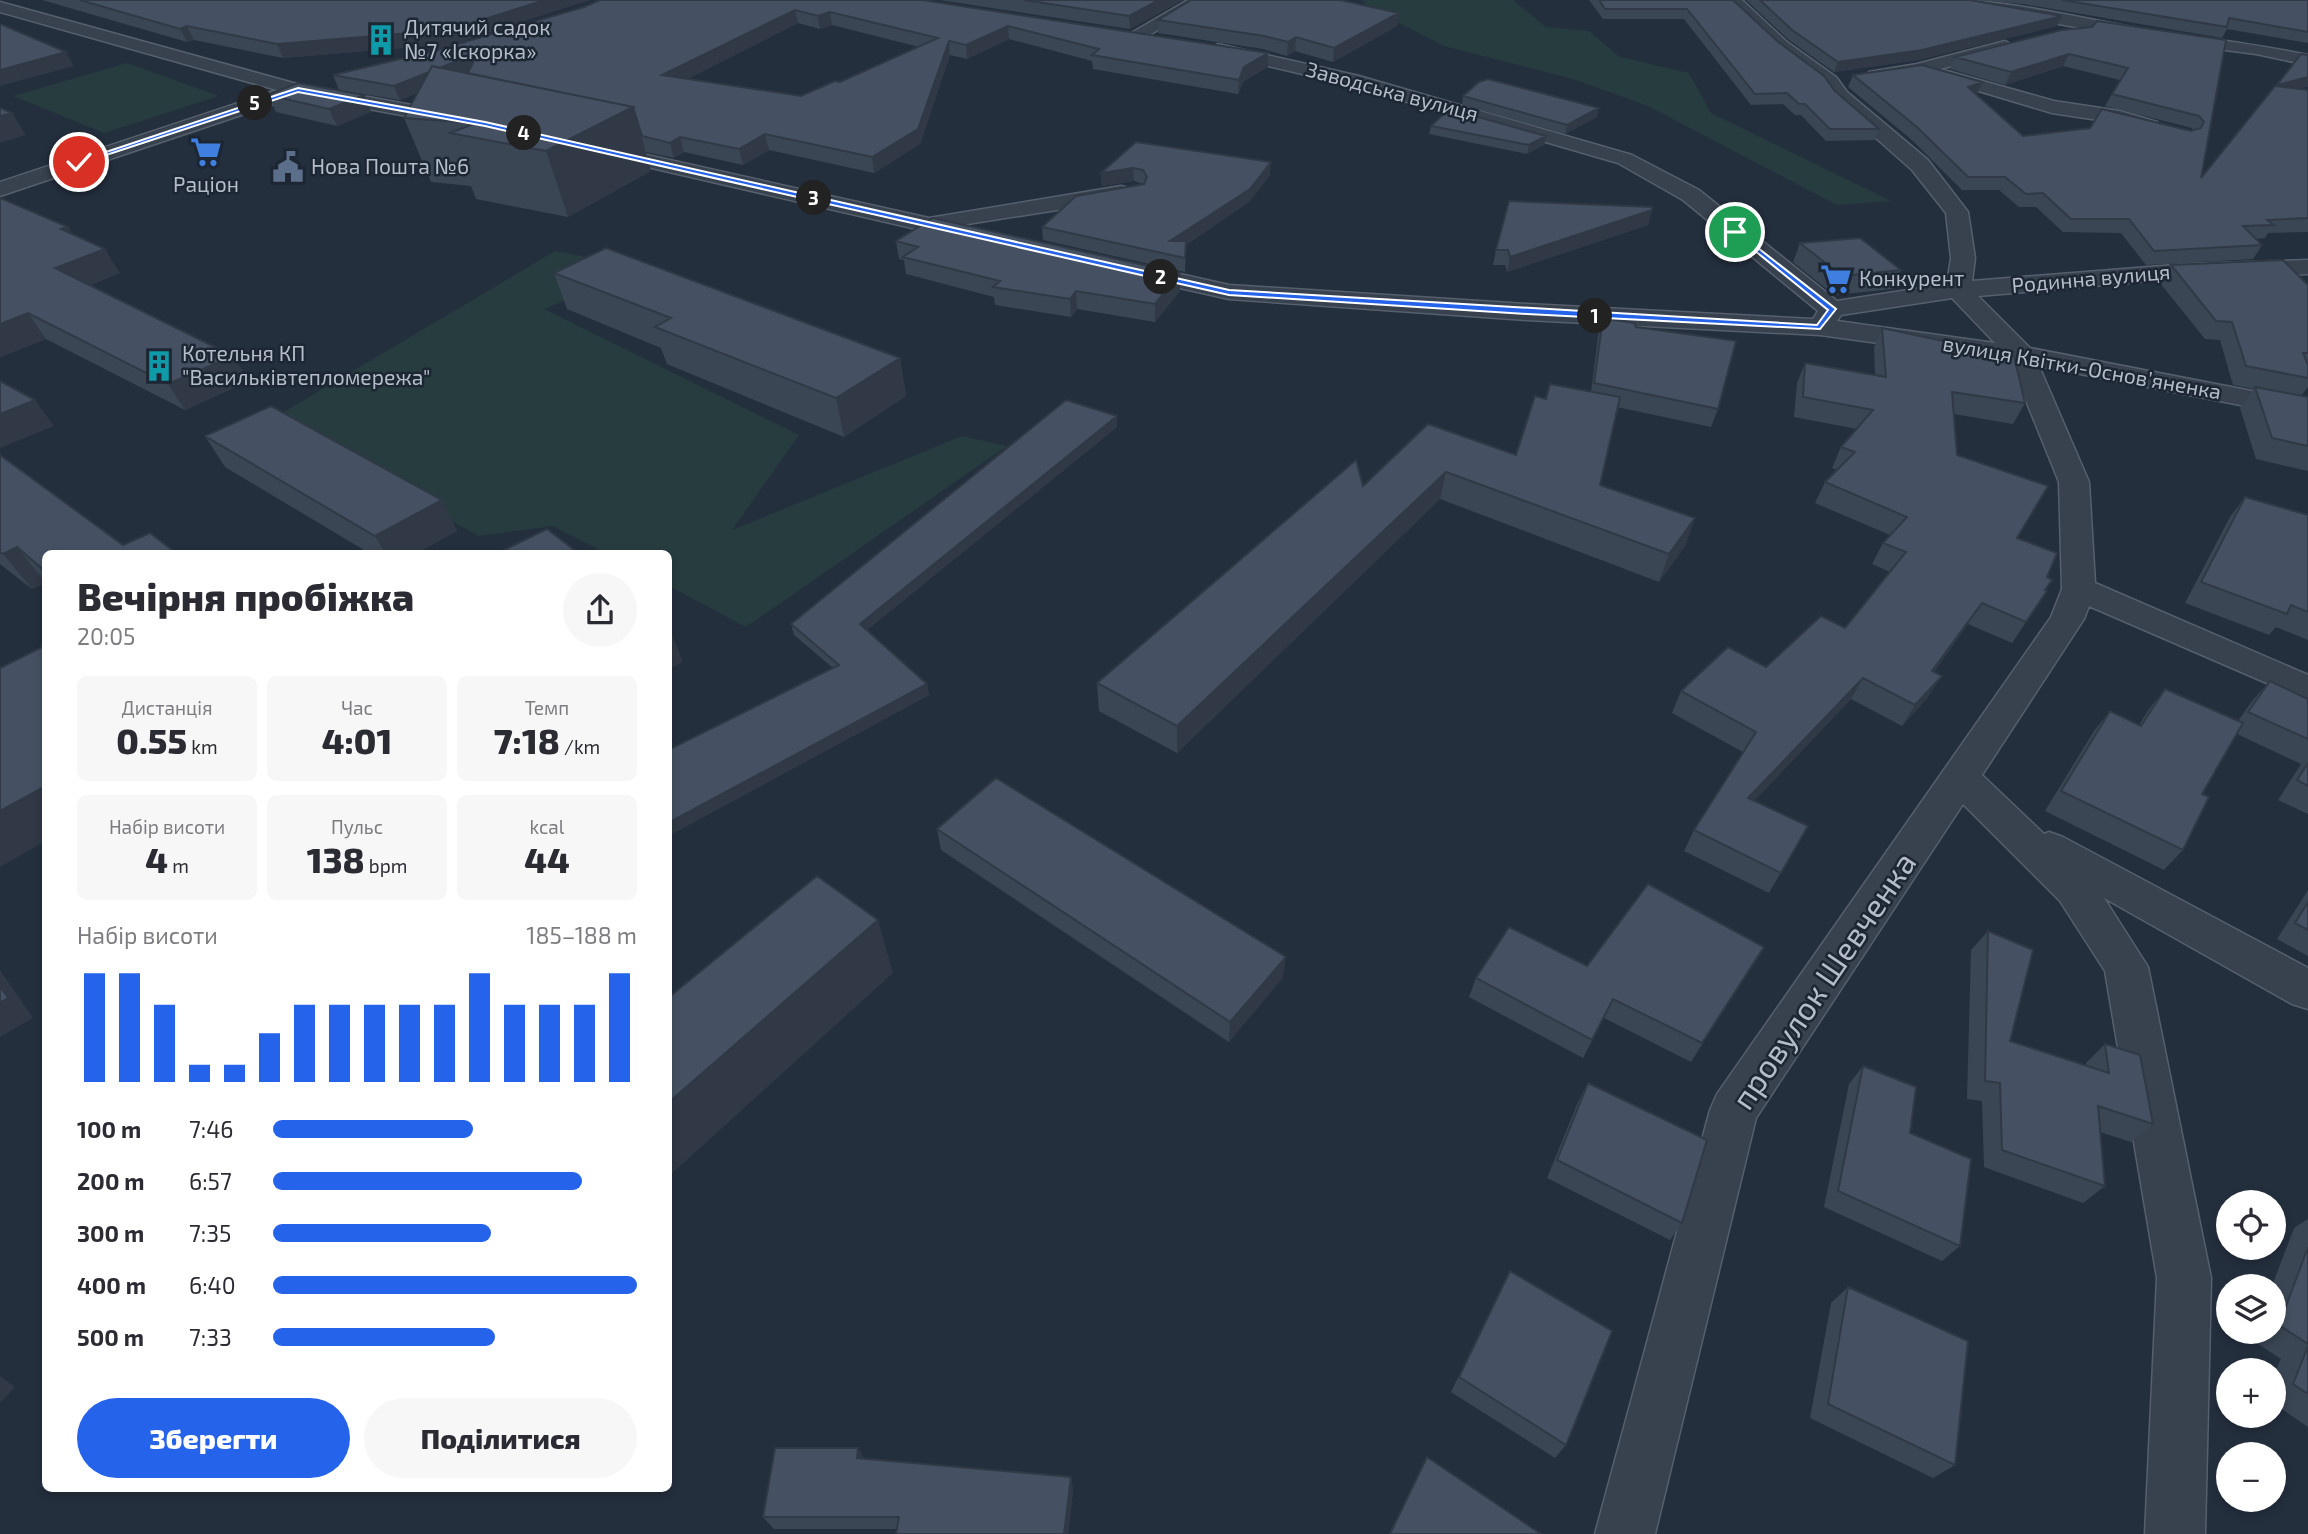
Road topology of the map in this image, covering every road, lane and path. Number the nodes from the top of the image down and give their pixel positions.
1 (1200, 0) edge
2 (1732, 0) edge
3 (1953, 0) edge
4 (0, 7) edge
5 (2118, 28) junction
6 (2056, 34) edge
7 (1162, 40) edge
8 (2021, 43) edge
9 (1203, 47) edge
10 (2308, 60) edge
11 (1917, 69) junction
12 (350, 79) edge
13 (1846, 80) junction
14 (298, 90) junction
15 (485, 124) edge
16 (2171, 131) edge
17 (576, 145) edge
18 (0, 188) edge
19 (1134, 191) edge
20 (926, 224) junction
21 (992, 239) edge
22 (1111, 266) edge
23 (2308, 267) edge
24 (1958, 290) junction
25 (1826, 318) junction
26 (2021, 354) junction
27 (2308, 410) edge
28 (2079, 589) junction
29 (2308, 689) edge
30 (1961, 777) junction
31 (2011, 826) junction
32 (2308, 990) edge
33 (1625, 1534) edge
34 (2175, 1534) edge

1 - 7 street
2 - 13 street
3 - 5 street
4 - 14 street
5 - 6 street
5 - 10 street
8 - 11 street
9 - 25 street, Заводська вулиця
11 - 13 street
11 - 16 street
12 - 14 street
13 - 24 street
14 - 15 street
14 - 18 street
17 - 20 street
19 - 20 street
20 - 21 street
22 - 25 street, вулиця Квітки-Основʼяненка
23 - 24 street, Родинна вулиця
24 - 25 street, Родинна вулиця
24 - 26 street
25 - 26 street, вулиця Квітки-Основʼяненка
26 - 27 street, вулиця Квітки-Основʼяненка
26 - 28 street, провулок Шевченка
28 - 29 street
28 - 30 street, провулок Шевченка
30 - 31 street
30 - 33 street, провулок Шевченка
31 - 32 street
31 - 34 street

